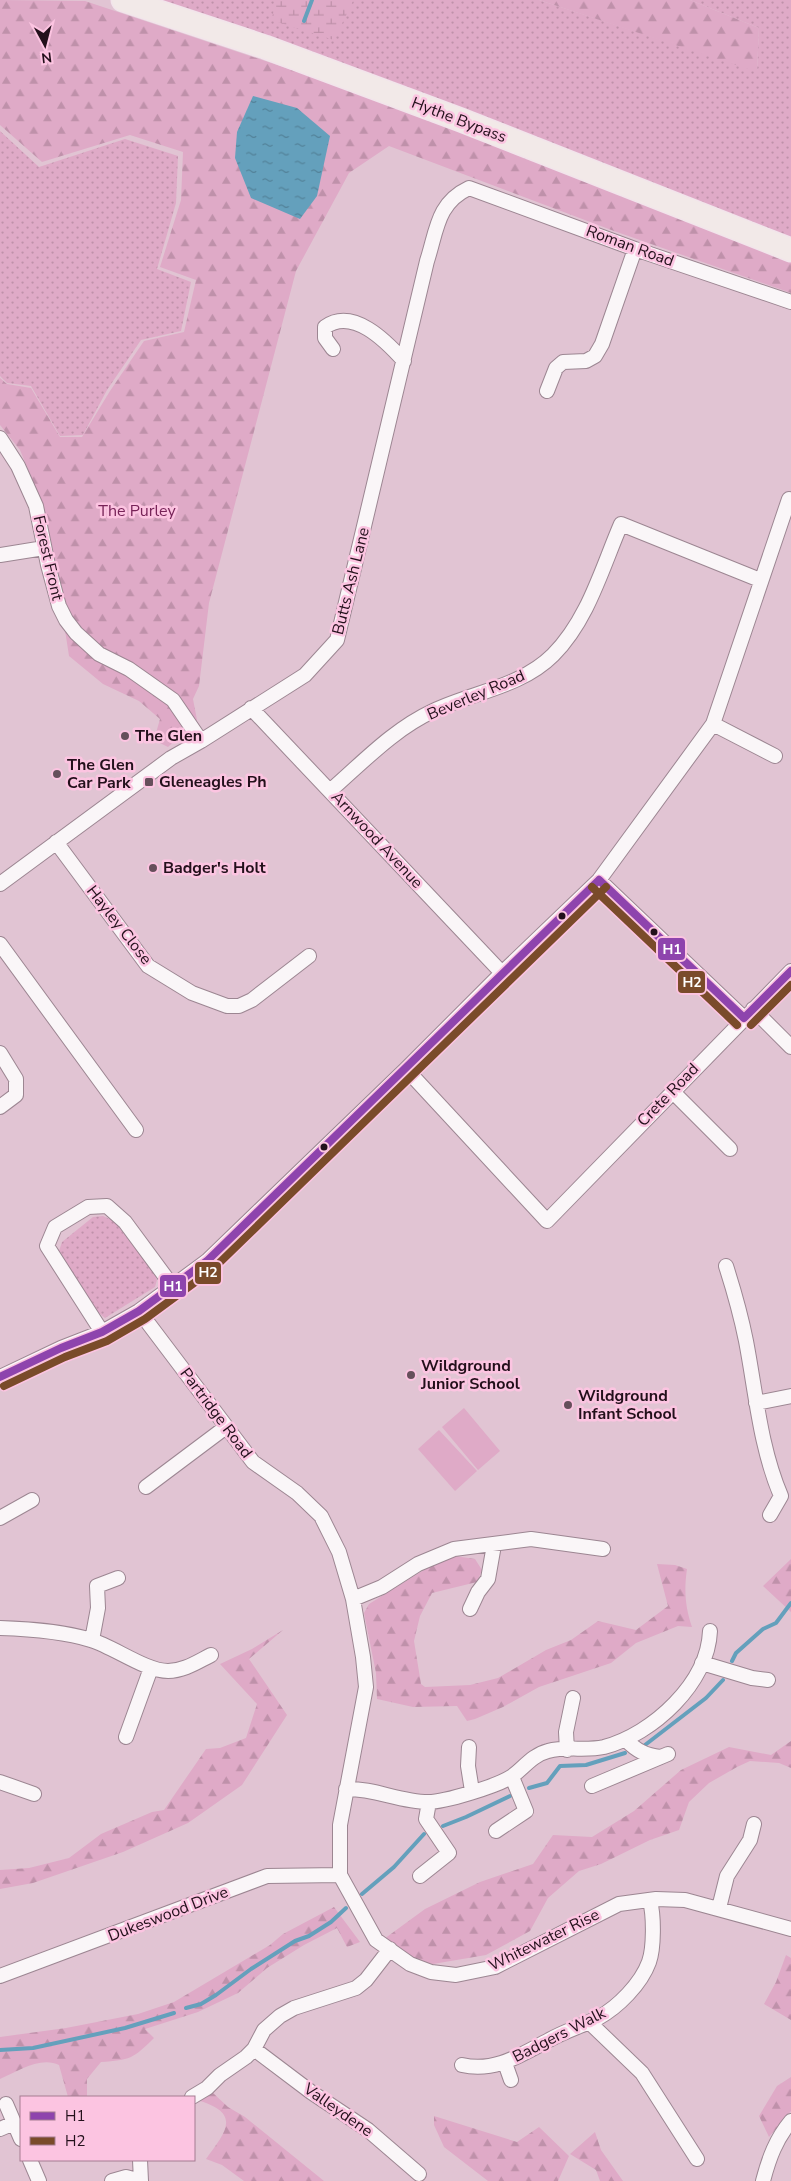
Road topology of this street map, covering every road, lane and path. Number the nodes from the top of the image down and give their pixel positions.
1 (123, 0) edge
2 (470, 188) joint
3 (635, 249) junction
4 (791, 250) edge
5 (791, 302) edge
6 (333, 349) dead end
7 (404, 361) junction
8 (547, 391) dead end
9 (0, 438) edge
10 (789, 499) dead end
11 (44, 548) junction
12 (0, 554) edge
13 (760, 580) junction
14 (252, 708) junction
15 (713, 724) junction
16 (201, 741) junction
17 (775, 756) dead end
18 (331, 790) junction
19 (56, 842) junction
20 (599, 880) junction
21 (0, 884) edge
22 (0, 944) edge
23 (309, 956) dead end
24 (791, 971) edge
25 (502, 973) junction
26 (749, 1013) junction
27 (791, 1047) edge
28 (0, 1053) edge
29 (406, 1070) junction
30 (672, 1091) junction
31 (0, 1107) edge
32 (136, 1130) dead end
33 (730, 1149) dead end
34 (726, 1266) dead end
35 (174, 1287) junction
36 (139, 1311) junction
37 (102, 1332) junction
38 (0, 1377) edge
39 (791, 1396) edge
40 (756, 1403) junction
41 (226, 1427) junction
42 (146, 1487) dead end
43 (32, 1500) dead end
44 (770, 1515) dead end
45 (0, 1518) edge
46 (494, 1545) junction
47 (603, 1549) dead end
48 (118, 1578) dead end
49 (353, 1599) junction
50 (470, 1609) dead end
51 (0, 1628) edge
52 (710, 1631) dead end
53 (92, 1640) junction
54 (211, 1655) dead end
55 (702, 1663) junction
56 (151, 1668) junction
57 (768, 1680) dead end
58 (573, 1698) dead end
59 (126, 1737) dead end
60 (626, 1740) junction
61 (469, 1747) dead end
62 (566, 1750) junction
63 (512, 1777) junction
64 (0, 1782) edge
65 (592, 1786) dead end
66 (346, 1789) junction
67 (472, 1792) junction
68 (34, 1794) dead end
69 (429, 1802) junction
70 (754, 1824) dead end
71 (496, 1831) dead end
72 (340, 1876) junction
73 (420, 1876) dead end
74 (650, 1901) junction
75 (719, 1908) junction
76 (791, 1929) edge
77 (390, 1949) junction
78 (0, 1976) edge
79 (589, 2022) junction
80 (254, 2049) junction
81 (505, 2063) junction
82 (462, 2065) dead end
83 (510, 2080) dead end
84 (194, 2096) edge
85 (6, 2104) dead end
86 (791, 2121) edge
87 (14, 2123) junction
88 (0, 2128) edge
89 (20, 2137) edge
90 (697, 2159) dead end
91 (30, 2161) edge
92 (140, 2161) edge
93 (419, 2174) dead end
94 (40, 2181) edge
95 (112, 2181) edge
96 (141, 2181) edge
97 (763, 2181) edge

1 - 4 main road, Hythe Bypass
2 - 3 street, Roman Road
2 - 7 street, Butts Ash Lane
3 - 5 street, Roman Road
3 - 8 street
6 - 7 street
7 - 14 street, Butts Ash Lane
9 - 11 street, Forest Front
10 - 13 street
11 - 12 street
11 - 16 street, Forest Front
13 - 15 street
13 - 18 street, Beverley Road
14 - 16 street, Butts Ash Lane
14 - 18 street, Arnwood Avenue
15 - 17 street
15 - 20 street
16 - 19 street, Butts Ash Lane
18 - 25 street, Arnwood Avenue
19 - 21 street, Butts Ash Lane
19 - 23 street, Hayley Close
20 - 25 street
20 - 26 street
22 - 32 street
24 - 26 street, Crete Road
25 - 29 street
26 - 27 street
26 - 30 street, Crete Road
28 - 31 street
29 - 30 street, Crete Road
29 - 35 street
30 - 33 street
34 - 40 street
35 - 36 street
35 - 37 street
36 - 37 street
36 - 41 street, Partridge Road
37 - 38 street
39 - 40 street
40 - 44 street
41 - 42 street
41 - 49 street, Partridge Road
43 - 45 street
46 - 47 street
46 - 49 street
46 - 50 street
48 - 53 street
49 - 66 street, Partridge Road
51 - 53 street
52 - 55 street
53 - 56 street
54 - 56 street
55 - 57 street
55 - 60 street
56 - 59 street
58 - 62 street
60 - 62 street
60 - 65 street
61 - 67 street
62 - 63 street
63 - 67 street
63 - 71 street
64 - 68 street
66 - 69 street
66 - 72 street, Partridge Road
67 - 69 street
69 - 73 street
70 - 75 street
72 - 77 street, Whitewater Rise
72 - 78 street, Dukeswood Drive
74 - 75 street, Whitewater Rise
74 - 77 street, Whitewater Rise
74 - 79 street, Badgers Walk
75 - 76 street, Whitewater Rise
77 - 80 street
79 - 81 street, Badgers Walk
79 - 90 street
80 - 84 street
80 - 93 street, Valleydene
81 - 82 street, Badgers Walk
81 - 83 street, Badgers Walk
85 - 87 street
86 - 97 street
87 - 88 street
87 - 89 street
91 - 94 street
92 - 96 street
95 - 96 street

